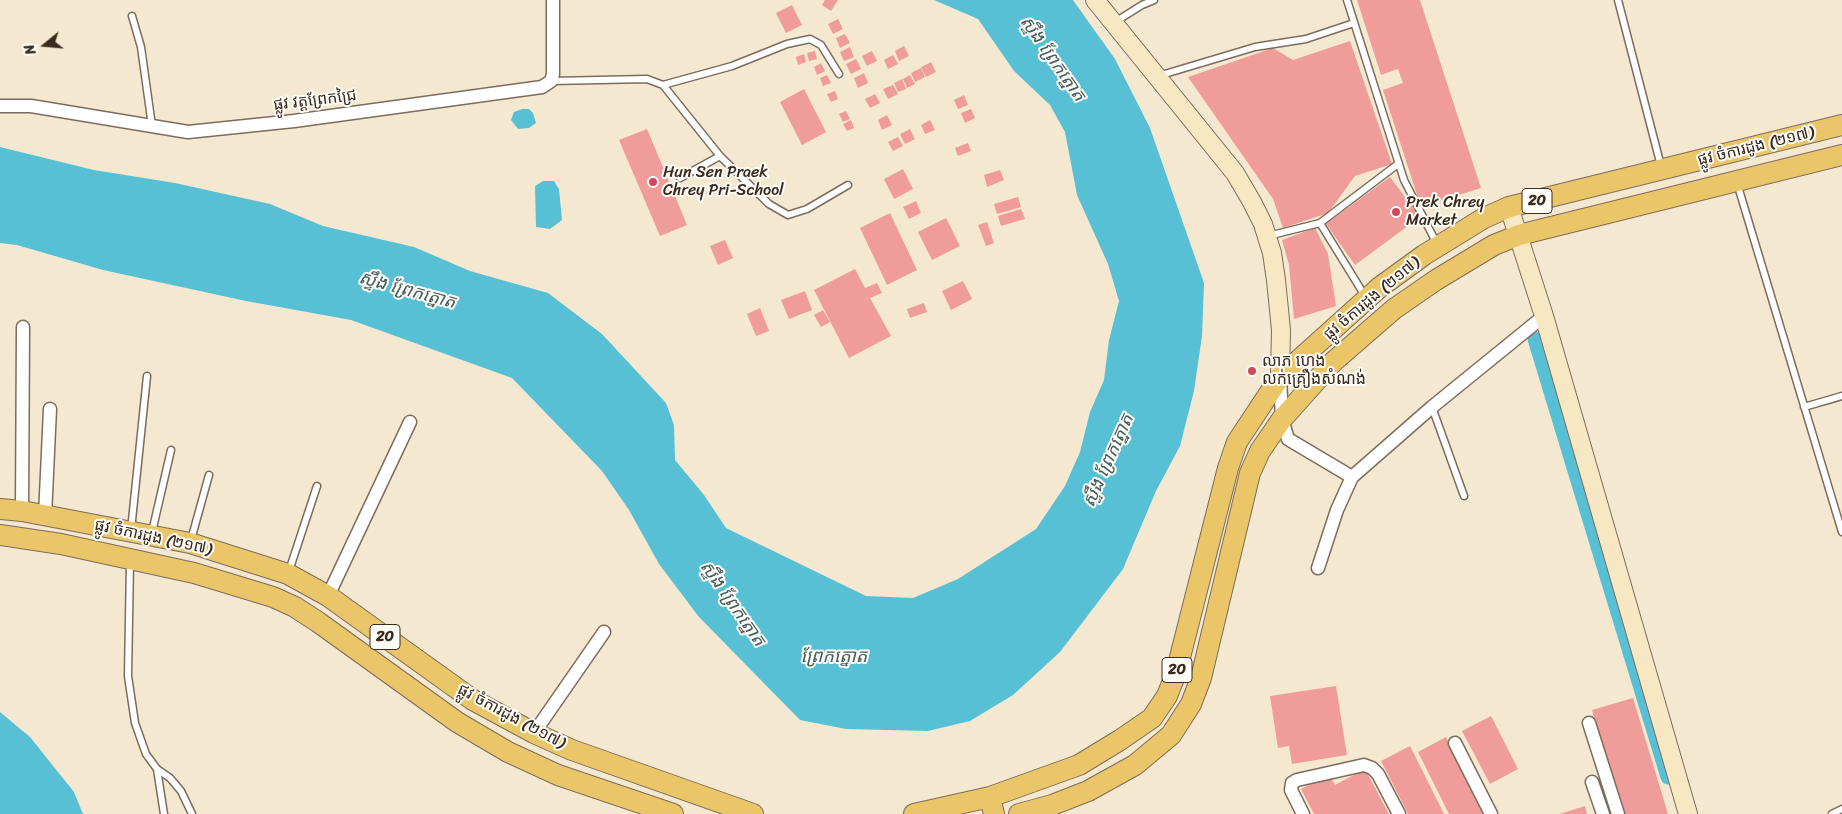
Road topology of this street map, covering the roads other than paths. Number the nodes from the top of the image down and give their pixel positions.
1 (553, 0) edge
2 (1095, 0) edge
3 (1154, 0) edge
4 (1347, 0) edge
5 (1618, 0) edge
6 (132, 16) dead end
7 (1114, 23) junction
8 (1354, 23) junction
9 (839, 74) dead end
10 (1158, 76) junction
11 (551, 81) junction
12 (663, 85) junction
13 (0, 106) edge
14 (1842, 125) edge
15 (152, 127) junction
16 (1842, 155) edge
17 (720, 156) junction
18 (1398, 164) junction
19 (1662, 170) junction
20 (680, 178) dead end
21 (1736, 181) junction
22 (848, 185) dead end
23 (1509, 208) junction
24 (1320, 222) junction
25 (1519, 235) junction
26 (1267, 236) junction
27 (1438, 246) junction
28 (1367, 300) junction
29 (1544, 316) junction
30 (22, 327) dead end
31 (147, 376) dead end
32 (1280, 377) junction
33 (1842, 396) edge
34 (1432, 406) junction
35 (1804, 407) junction
36 (50, 409) dead end
37 (1282, 419) junction
38 (410, 422) dead end
39 (171, 450) dead end
40 (209, 475) dead end
41 (1352, 478) junction
42 (317, 486) dead end
43 (1464, 496) dead end
44 (0, 509) edge
45 (22, 511) junction
46 (45, 516) junction
47 (130, 531) junction
48 (1842, 532) edge
49 (0, 535) edge
50 (151, 536) junction
51 (190, 543) junction
52 (130, 558) junction
53 (1318, 568) dead end
54 (288, 574) junction
55 (328, 596) junction
56 (604, 632) dead end
57 (1589, 723) dead end
58 (534, 732) junction
59 (1455, 743) dead end
60 (156, 769) junction
61 (1592, 782) dead end
62 (992, 806) edge
63 (1842, 809) edge
64 (164, 814) edge
65 (192, 814) edge
66 (673, 814) edge
67 (753, 814) edge
68 (914, 814) edge
69 (1019, 814) edge
70 (1302, 814) edge
71 (1399, 814) edge
72 (1491, 814) edge
73 (1603, 814) edge
74 (1618, 814) edge
75 (1688, 814) edge
76 (1832, 814) edge

1 - 11 street
2 - 7 street
3 - 7 lane
4 - 8 lane
5 - 19 lane
6 - 15 lane
7 - 10 street
8 - 10 lane
8 - 18 lane
9 - 12 lane
10 - 26 street
11 - 12 lane
11 - 15 street, ផ្លូវ វត្តព្រែកជ្រៃ
12 - 17 lane
13 - 15 street, ផ្លូវ វត្តព្រែកជ្រៃ
14 - 19 main road, ផ្លូវ ចំការដូង (២១៧) / 20
16 - 21 main road, ផ្លូវ ចំការដូង (២១៧) / 20
17 - 20 lane
17 - 22 lane
18 - 24 lane
18 - 27 lane
19 - 23 main road, ផ្លូវ ចំការដូង (២១៧) / 20
21 - 25 main road, ផ្លូវ ចំការដូង (២១៧) / 20
21 - 35 lane
23 - 25 street
23 - 27 main road, ផ្លូវ ចំការដូង (២១៧) / 20
24 - 26 lane
24 - 28 lane
25 - 29 street
25 - 37 main road, ផ្លូវ ចំការដូង (២១៧) / 20
26 - 32 street
27 - 28 main road, ផ្លូវ ចំការដូង (២១៧) / 20
28 - 32 main road, ផ្លូវ ចំការដូង (២១៧) / 20
29 - 34 street
29 - 75 street
30 - 45 street
31 - 47 lane
32 - 37 street
32 - 62 main road, ផ្លូវ ចំការដូង (២១៧) / 20
33 - 35 lane
34 - 41 street
34 - 43 lane
35 - 48 lane
36 - 46 street
37 - 41 street
37 - 69 main road, ផ្លូវ ចំការដូង (២១៧) / 20
38 - 55 street
39 - 50 lane
40 - 51 lane
41 - 53 street
42 - 54 lane
44 - 45 main road, ផ្លូវ ចំការដូង (២១៧) / 20
45 - 46 main road, ផ្លូវ ចំការដូង (២១៧) / 20
46 - 47 main road, ផ្លូវ ចំការដូង (២១៧) / 20
47 - 50 main road, ផ្លូវ ចំការដូង (២១៧) / 20
49 - 52 main road, ផ្លូវ ចំការដូង (២១៧) / 20
50 - 51 main road, ផ្លូវ ចំការដូង (២១៧) / 20
51 - 54 main road, ផ្លូវ ចំការដូង (២១៧) / 20
52 - 60 lane
52 - 66 main road, ផ្លូវ ចំការដូង (២១៧) / 20
54 - 55 main road, ផ្លូវ ចំការដូង (២១៧) / 20
55 - 58 main road, ផ្លូវ ចំការដូង (២១៧) / 20
56 - 58 street
57 - 74 street
58 - 67 main road, ផ្លូវ ចំការដូង (២១៧) / 20
59 - 72 street
60 - 64 lane
60 - 65 lane
61 - 73 street
62 - 68 main road, ផ្លូវ ចំការដូង (២១៧) / 20
63 - 76 lane
70 - 71 street

